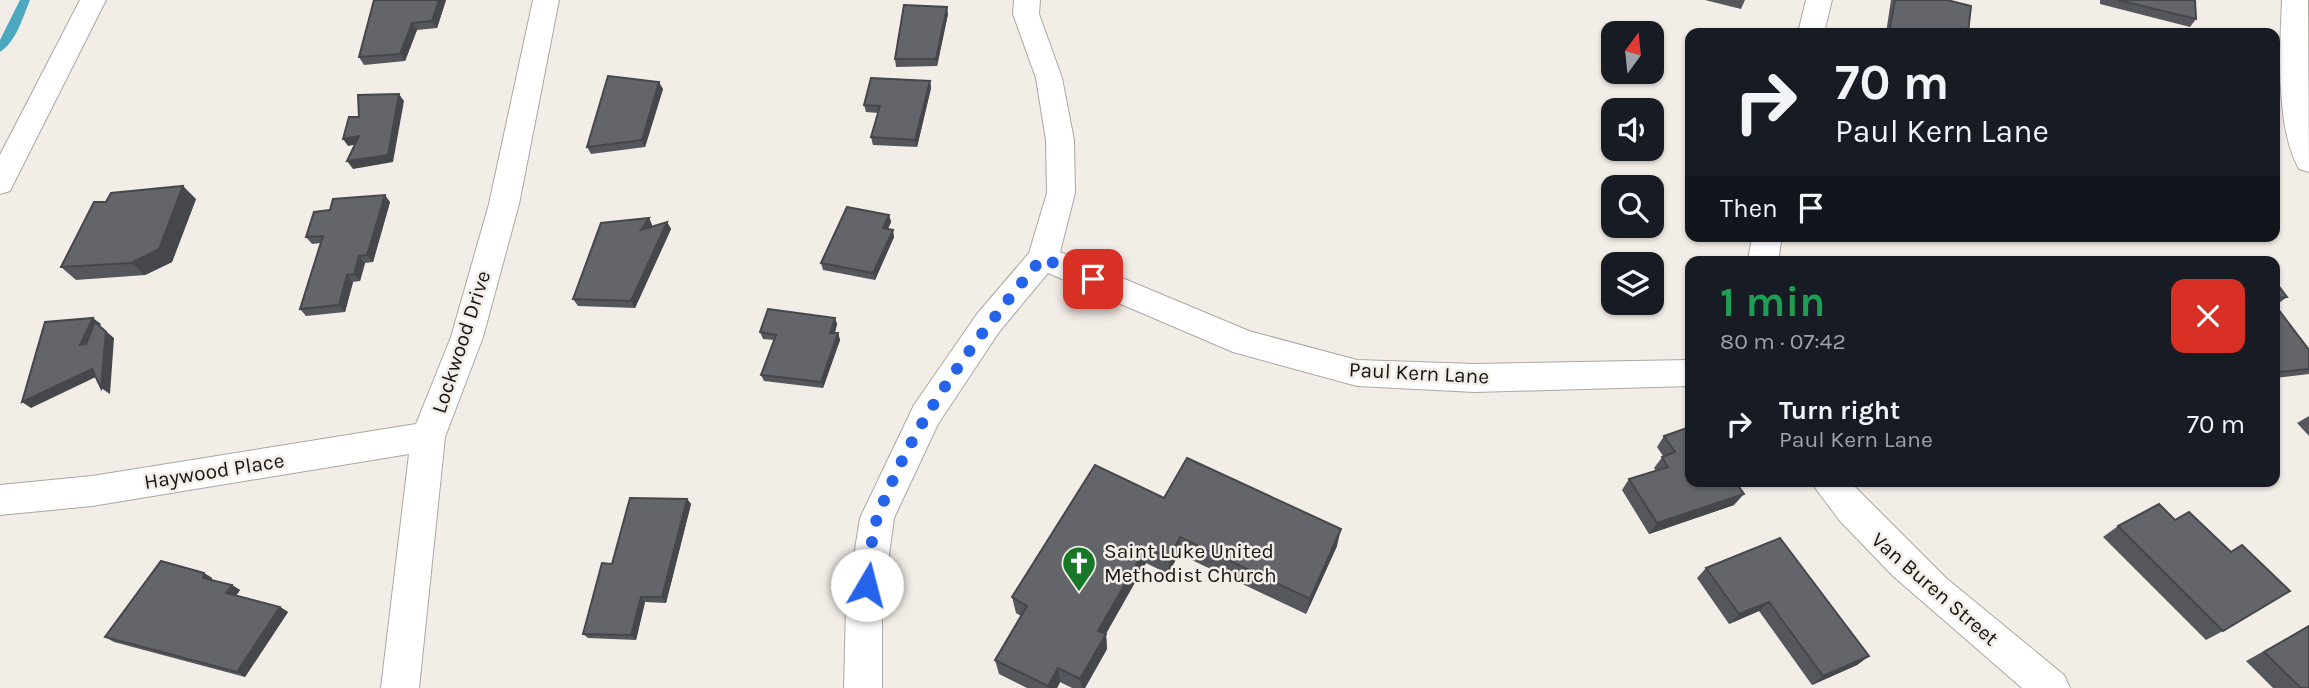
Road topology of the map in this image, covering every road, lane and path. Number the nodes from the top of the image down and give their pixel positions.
1 (93, 0) edge
2 (546, 0) edge
3 (1027, 0) edge
4 (1819, 0) edge
5 (2295, 0) edge
6 (1812, 28) edge
7 (2309, 161) edge
8 (0, 183) edge
9 (1042, 258) junction
10 (1685, 373) edge
11 (428, 437) junction
12 (1832, 487) edge
13 (0, 500) edge
14 (400, 688) edge
15 (863, 688) edge
16 (2051, 688) edge

1 - 8 street
2 - 11 street, Lockwood Drive
3 - 9 street
4 - 6 street
5 - 7 street
9 - 10 street, Paul Kern Lane
9 - 15 street
11 - 13 street, Haywood Place
11 - 14 street, Lockwood Drive
12 - 16 street, Van Buren Street

